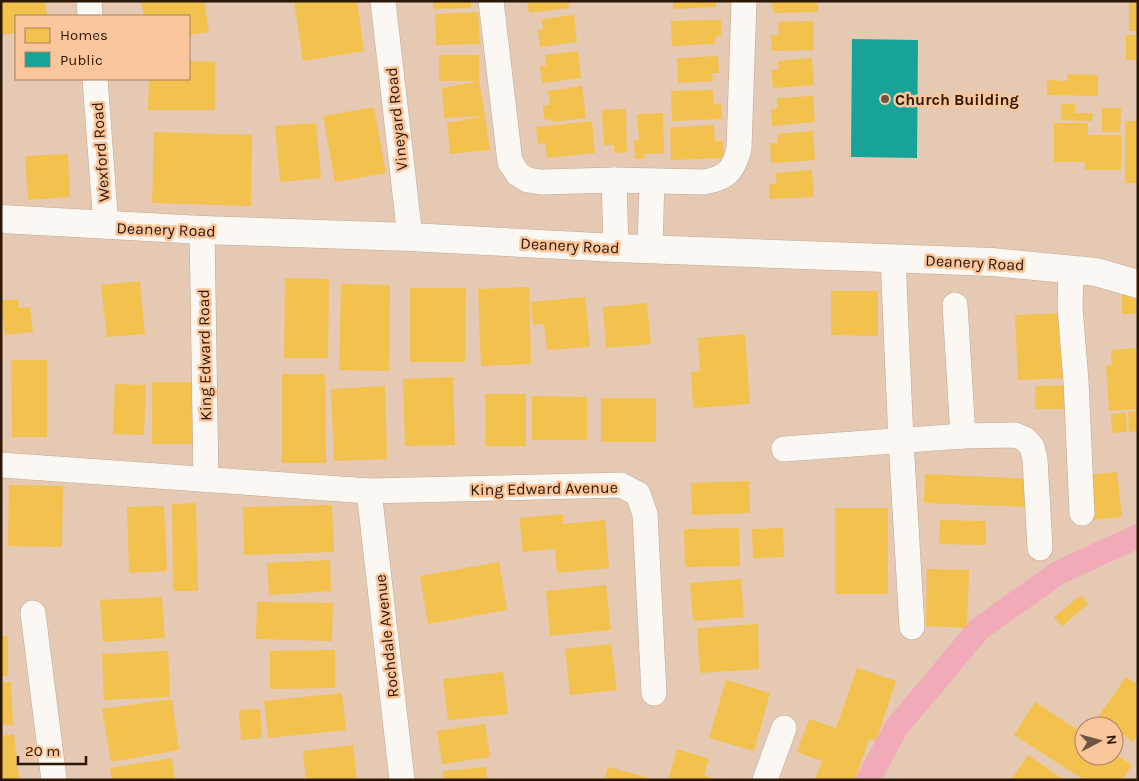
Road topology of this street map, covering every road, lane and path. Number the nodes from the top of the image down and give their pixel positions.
1 (88, 1) edge
2 (383, 1) edge
3 (491, 1) edge
4 (744, 1) edge
5 (90, 15) edge
6 (95, 80) edge
7 (614, 180) junction
8 (652, 181) junction
9 (1, 219) edge
10 (106, 226) junction
11 (202, 230) junction
12 (410, 237) junction
13 (616, 248) junction
14 (650, 249) junction
15 (893, 258) junction
16 (1071, 270) junction
17 (1138, 284) edge
18 (955, 305) dead end
19 (963, 436) junction
20 (901, 441) junction
21 (784, 449) dead end
22 (1, 466) edge
23 (206, 480) junction
24 (369, 491) junction
25 (1082, 513) dead end
26 (1040, 548) dead end
27 (33, 613) dead end
28 (912, 627) dead end
29 (654, 692) dead end
30 (784, 728) dead end
31 (54, 780) edge
32 (402, 780) edge
33 (765, 780) edge

1 - 5 street
2 - 12 street, Vineyard Road
3 - 7 street
4 - 8 street
6 - 10 street, Wexford Road
7 - 8 street
7 - 13 street
8 - 14 street
9 - 10 street, Deanery Road
10 - 11 street, Deanery Road
11 - 12 street, Deanery Road
11 - 23 street, King Edward Road
12 - 13 street, Deanery Road
13 - 14 street, Deanery Road
14 - 15 street, Deanery Road
15 - 16 street, Deanery Road
15 - 20 street
16 - 17 street, Deanery Road
16 - 25 street
18 - 19 street
19 - 20 street
19 - 26 street
20 - 21 street
20 - 28 street
22 - 23 street
23 - 24 street
24 - 29 street, King Edward Avenue
24 - 32 street, Rochdale Avenue
27 - 31 street
30 - 33 street

